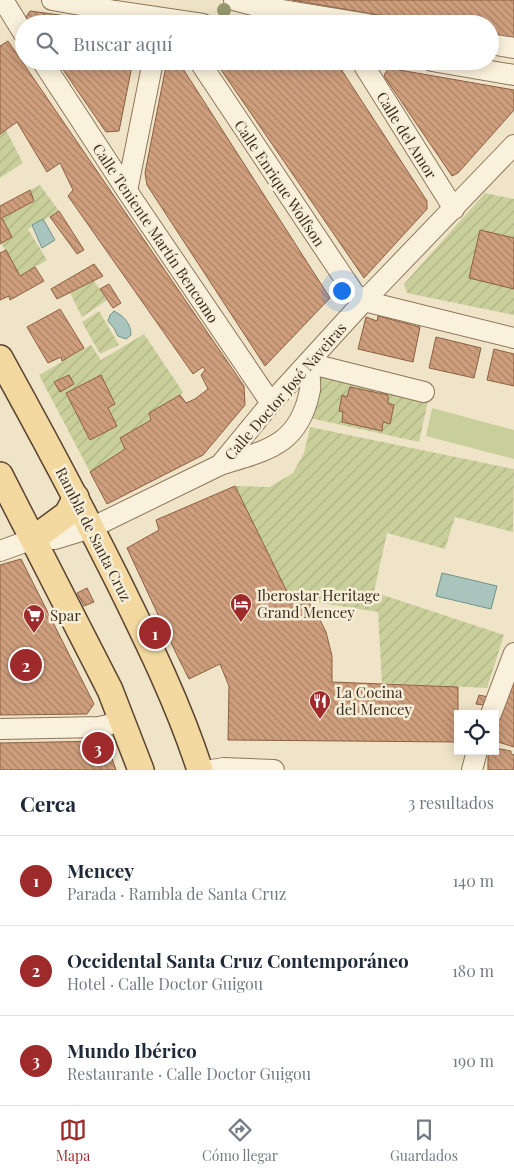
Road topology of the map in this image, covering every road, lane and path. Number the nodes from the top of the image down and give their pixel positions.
1 (3, 0) edge
2 (52, 0) edge
3 (234, 0) edge
4 (134, 6) edge
5 (156, 15) edge
6 (312, 15) edge
7 (15, 19) edge
8 (499, 46) edge
9 (514, 48) edge
10 (48, 70) edge
11 (151, 70) edge
12 (205, 70) edge
13 (367, 70) edge
14 (485, 70) edge
15 (514, 75) edge
16 (514, 145) edge
17 (127, 191) junction
18 (454, 209) junction
19 (364, 302) junction
20 (514, 338) edge
21 (0, 358) edge
22 (308, 363) junction
23 (424, 392) dead end
24 (271, 403) junction
25 (220, 464) junction
26 (0, 475) edge
27 (76, 497) junction
28 (91, 528) junction
29 (33, 539) junction
30 (0, 551) edge
31 (514, 653) edge
32 (493, 710) edge
33 (122, 718) junction
34 (0, 729) edge
35 (476, 755) edge
36 (141, 770) edge
37 (200, 770) edge
38 (211, 770) edge
39 (274, 770) edge
40 (472, 770) edge

1 - 7 street
2 - 4 street
3 - 6 street
4 - 5 street
8 - 9 street
10 - 17 street, Calle Teniente Martín Bencomo
11 - 17 street
12 - 19 street, Calle Enrique Wolfson
13 - 18 street, Calle del Amor
14 - 15 street
16 - 18 street, Calle Doctor José Naveiras
17 - 24 street, Calle Teniente Martín Bencomo
18 - 19 street, Calle Doctor José Naveiras
19 - 20 street
19 - 22 street, Calle Doctor José Naveiras
21 - 27 main road, Rambla de Santa Cruz
22 - 23 street
22 - 24 street, Calle Doctor José Naveiras
22 - 25 street
24 - 25 street, Calle Doctor José Naveiras
25 - 28 street, Calle Doctor José Naveiras
26 - 29 main road
27 - 28 main road, Rambla de Santa Cruz
27 - 29 main road
28 - 29 street, Calle Doctor José Naveiras
28 - 37 main road, Rambla de Santa Cruz
29 - 30 street, Calle Doctor José Naveiras
29 - 33 main road
31 - 32 street
33 - 34 street
33 - 36 main road
35 - 40 street
38 - 39 street

